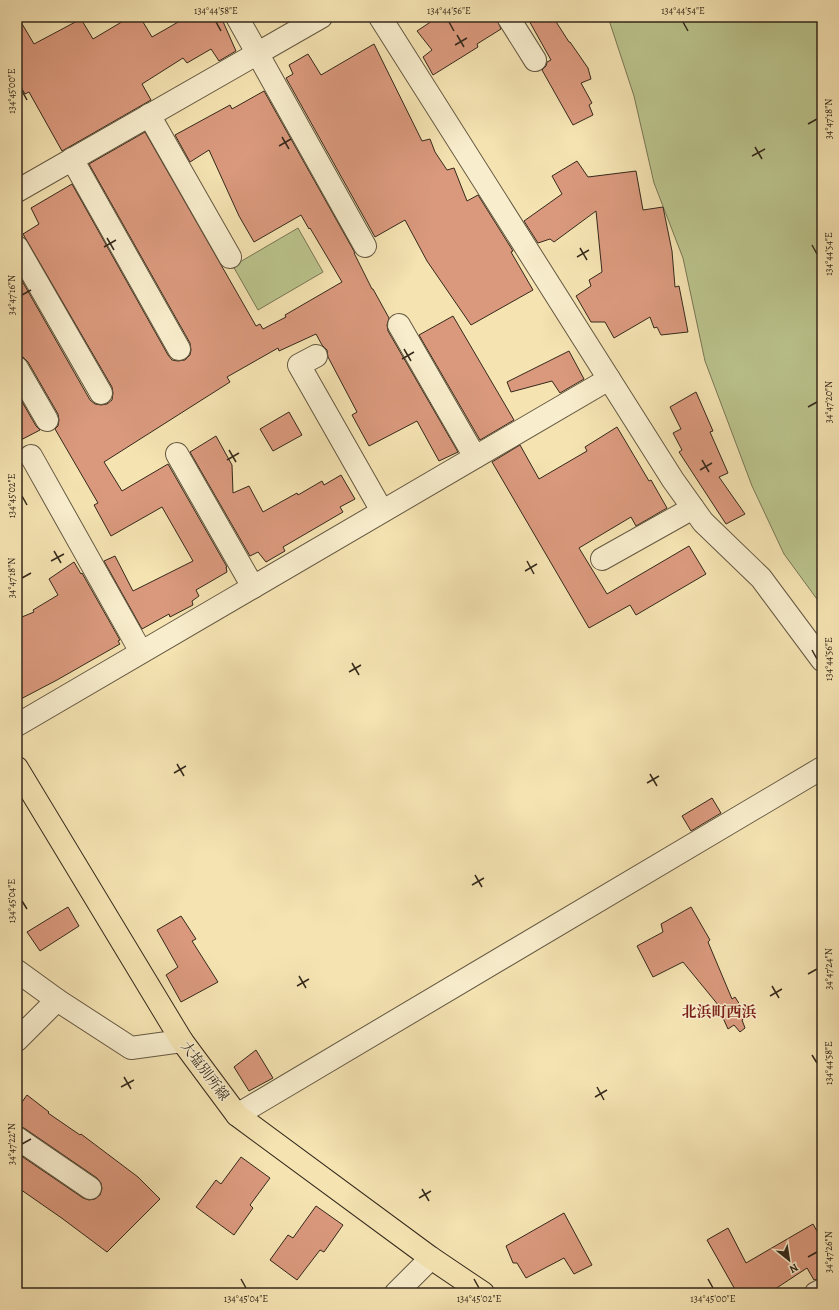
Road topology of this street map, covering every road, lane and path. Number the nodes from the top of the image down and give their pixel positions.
1 (237, 17) edge
2 (321, 17) edge
3 (380, 17) edge
4 (508, 17) edge
5 (258, 53) junction
6 (536, 60) dead end
7 (149, 115) junction
8 (72, 159) junction
9 (17, 191) edge
10 (365, 246) dead end
11 (17, 247) edge
12 (230, 257) dead end
13 (399, 325) dead end
14 (179, 349) dead end
15 (316, 356) dead end
16 (17, 368) edge
17 (610, 379) junction
18 (101, 393) dead end
19 (48, 420) dead end
20 (176, 454) dead end
21 (31, 456) dead end
22 (475, 457) junction
23 (693, 508) junction
24 (382, 511) junction
25 (602, 559) dead end
26 (253, 587) junction
27 (141, 652) junction
28 (822, 660) edge
29 (17, 725) edge
30 (17, 768) edge
31 (822, 768) edge
32 (17, 971) edge
33 (57, 1000) junction
34 (17, 1040) edge
35 (182, 1041) junction
36 (237, 1115) junction
37 (17, 1138) edge
38 (90, 1188) dead end
39 (432, 1258) junction
40 (822, 1290) edge
41 (396, 1293) edge
42 (483, 1293) edge
43 (816, 1293) edge

1 - 5 street
2 - 5 street
3 - 17 street
4 - 6 street
5 - 7 street
5 - 10 street
7 - 8 street
7 - 12 street
8 - 9 street
8 - 14 street
11 - 18 street
13 - 22 street
15 - 24 street
16 - 19 street
17 - 22 street
17 - 23 street
20 - 26 street
21 - 27 street
22 - 24 street
23 - 25 street
23 - 28 street
24 - 26 street
26 - 27 street
27 - 29 street
30 - 35 main road, 大塩別所線
31 - 36 street
32 - 33 street
33 - 34 street
33 - 35 street
35 - 36 main road, 大塩別所線
36 - 39 main road, 大塩別所線
37 - 38 street
39 - 41 street
39 - 42 main road, 大塩別所線
40 - 43 street

